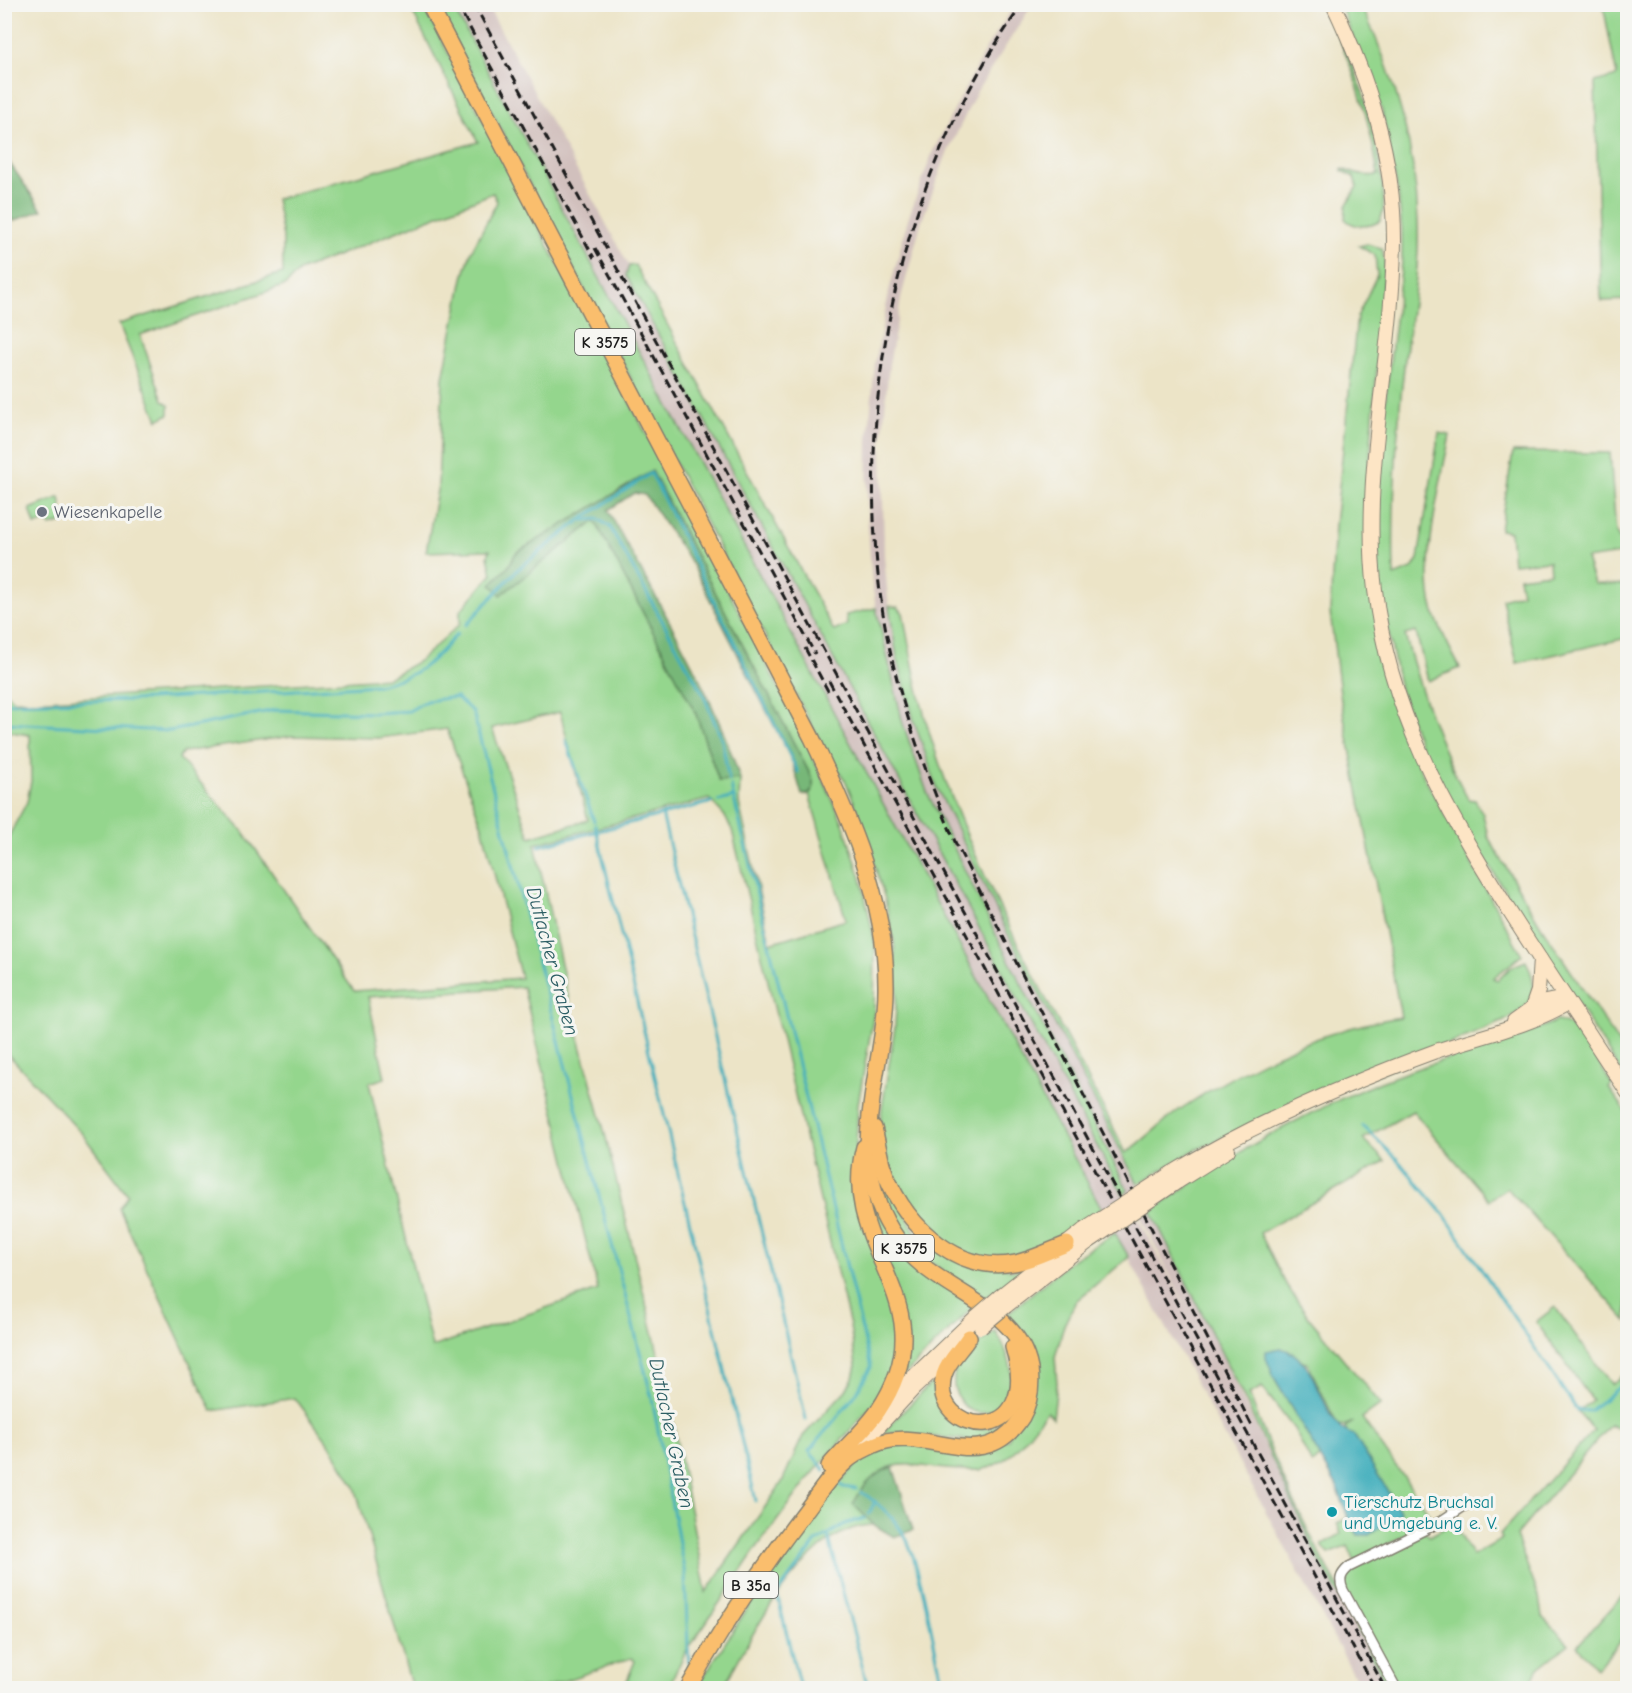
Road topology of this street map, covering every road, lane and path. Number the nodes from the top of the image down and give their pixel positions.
1 (429, 4) edge
2 (1333, 4) edge
3 (1540, 959) junction
4 (1567, 1000) junction
5 (1533, 1008) junction
6 (1508, 1027) junction
7 (1628, 1093) edge
8 (869, 1114) junction
9 (868, 1133) junction
10 (1086, 1236) junction
11 (1067, 1244) junction
12 (1002, 1301) junction
13 (1003, 1322) junction
14 (975, 1327) junction
15 (878, 1412) junction
16 (839, 1465) junction
17 (808, 1500) junction
18 (1467, 1504) dead end
19 (682, 1685) edge
20 (1396, 1689) edge

1 - 8 main road, K 3575
2 - 3 main road
3 - 4 main road
3 - 5 main road
4 - 5 main road, B 35a
4 - 6 main road, B 35a
4 - 7 main road
5 - 6 main road, B 35a
6 - 10 main road, B 35a, bridge
8 - 9 main road, K 3575
8 - 11 main road
9 - 13 main road, K 3575
9 - 15 main road
10 - 11 main road, B 35a
10 - 12 main road, B 35a
11 - 12 main road, B 35a
12 - 14 main road, B 35a, bridge
13 - 14 main road
13 - 16 main road
14 - 15 main road, B 35a
14 - 16 main road, B 35a
15 - 16 main road, B 35a
16 - 17 main road, B 35a
17 - 19 main road, B 35a
17 - 19 main road, B 35a
18 - 20 street

